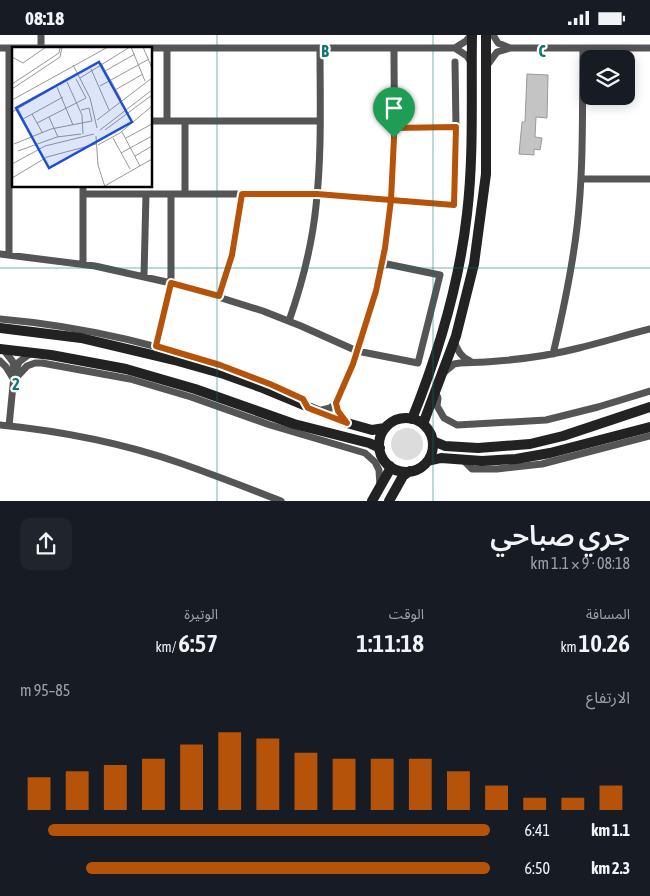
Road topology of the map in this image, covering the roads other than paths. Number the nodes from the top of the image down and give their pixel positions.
1 (471, 35) edge
2 (486, 35) edge
3 (494, 35) edge
4 (0, 48) edge
5 (9, 48) joint
6 (152, 48) edge
7 (167, 48) junction
8 (320, 48) junction
9 (394, 48) junction
10 (454, 48) junction
11 (510, 48) junction
12 (583, 48) junction
13 (650, 49) edge
14 (455, 61) dead end
15 (471, 62) junction
16 (486, 67) junction
17 (11, 120) edge
18 (152, 121) edge
19 (167, 121) junction
20 (185, 121) junction
21 (320, 121) junction
22 (456, 127) junction
23 (394, 128) junction
24 (581, 179) junction
25 (650, 179) edge
26 (83, 190) edge
27 (146, 194) junction
28 (171, 194) junction
29 (185, 194) junction
30 (242, 194) junction
31 (317, 194) junction
32 (391, 200) junction
33 (0, 254) edge
34 (9, 255) junction
35 (382, 263) junction
36 (83, 264) junction
37 (144, 276) junction
38 (171, 283) junction
39 (219, 296) junction
40 (0, 319) edge
41 (289, 321) junction
42 (0, 328) edge
43 (650, 329) edge
44 (454, 341) junction
45 (156, 346) junction
46 (2, 349) edge
47 (357, 351) junction
48 (32, 352) junction
49 (553, 354) junction
50 (0, 361) edge
51 (475, 363) junction
52 (442, 374) junction
53 (14, 377) junction
54 (650, 391) edge
55 (435, 392) junction
56 (336, 403) junction
57 (650, 407) edge
58 (312, 410) junction
59 (412, 419) junction
60 (347, 423) junction
61 (423, 424) junction
62 (0, 425) edge
63 (9, 426) junction
64 (650, 427) edge
65 (385, 428) junction
66 (650, 436) edge
67 (433, 441) junction
68 (380, 448) junction
69 (463, 460) junction
70 (428, 461) junction
71 (390, 465) junction
72 (410, 471) junction
73 (380, 487) junction
74 (281, 501) edge
75 (372, 501) edge
76 (389, 501) edge

1 - 10 street
1 - 15 main road
2 - 16 main road
3 - 11 street
4 - 5 street
5 - 17 street
6 - 7 street
7 - 8 street
7 - 19 street
8 - 9 street
8 - 21 street
9 - 10 street
9 - 23 street
10 - 15 street
11 - 12 street
11 - 16 street
12 - 13 street
12 - 24 street
14 - 22 street
15 - 59 main road
16 - 44 main road
17 - 34 street
18 - 19 street
19 - 20 street
20 - 21 street
20 - 29 street
21 - 31 street
22 - 23 street
22 - 32 street
23 - 32 street
24 - 25 street
24 - 49 street
26 - 27 street
26 - 36 street
27 - 28 street
27 - 37 street
28 - 29 street
28 - 38 street
29 - 30 street
30 - 31 street
30 - 39 street
31 - 32 street
31 - 41 street
32 - 35 street
33 - 34 street
34 - 36 street
35 - 47 street
35 - 47 street
36 - 37 street
37 - 38 street
38 - 39 street
38 - 45 street
39 - 41 street
40 - 45 street
41 - 47 street
42 - 58 main road
43 - 49 street
44 - 51 street
44 - 52 main road
45 - 58 street
46 - 48 main road
46 - 53 street
47 - 56 street
48 - 53 street
48 - 68 main road
49 - 51 street
50 - 53 street
51 - 52 street
52 - 55 main road
53 - 63 street
53 - 73 street
54 - 55 street
55 - 61 main road
56 - 58 street
56 - 60 street
57 - 67 main road
58 - 60 main road
59 - 61 main road
59 - 65 main road
60 - 65 main road
61 - 67 main road
62 - 63 street
63 - 74 street
64 - 69 main road
65 - 68 main road
66 - 69 street
67 - 70 main road
68 - 71 main road
69 - 70 main road
70 - 72 main road
71 - 72 main road
71 - 73 main road
72 - 76 main road
73 - 75 main road

